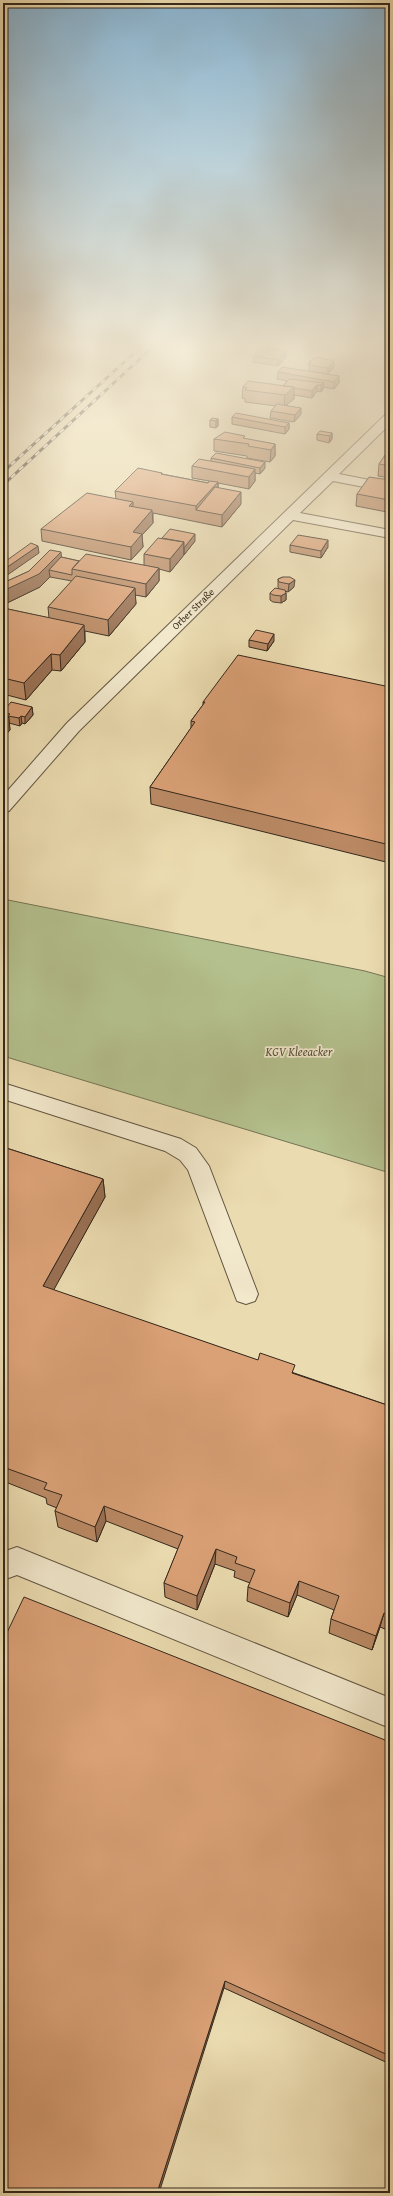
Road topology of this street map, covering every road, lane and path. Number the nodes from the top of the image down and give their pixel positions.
1 (359, 447) edge
2 (330, 476) junction
3 (390, 488) edge
4 (295, 510) junction
5 (390, 520) edge
6 (390, 534) edge
7 (3, 807) edge
8 (3, 1091) edge
9 (246, 1294) dead end
10 (3, 1566) edge
11 (390, 1713) edge

1 - 2 street, Orber Straße
2 - 3 street
2 - 4 street, Orber Straße
4 - 5 street
4 - 6 street
4 - 7 street, Orber Straße
8 - 9 street
10 - 11 street

